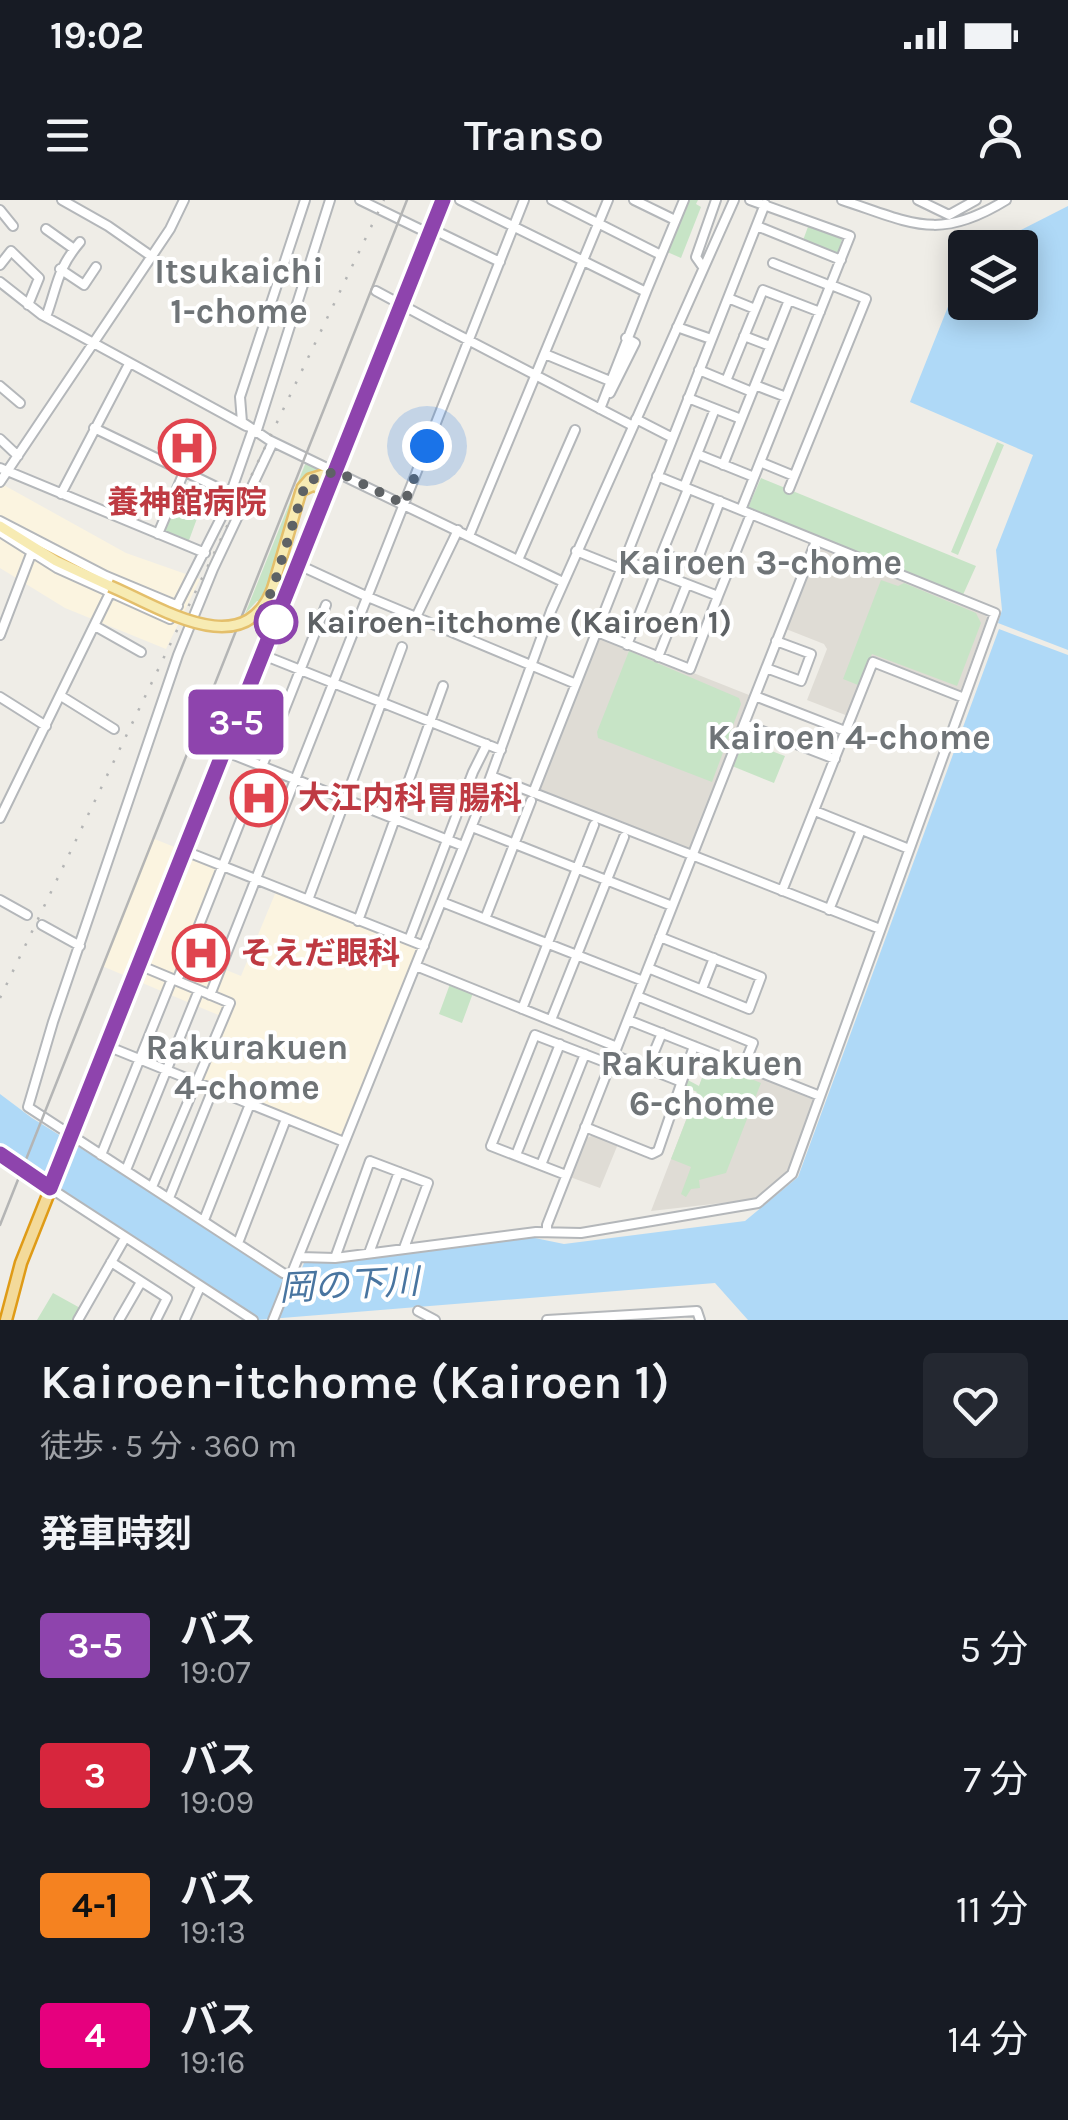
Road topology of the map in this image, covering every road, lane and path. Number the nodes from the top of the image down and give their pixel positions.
1 (62, 200) edge
2 (184, 200) edge
3 (305, 200) edge
4 (330, 200) edge
5 (360, 200) edge
6 (443, 200) edge
7 (460, 200) edge
8 (524, 200) edge
9 (552, 200) edge
10 (608, 200) edge
11 (634, 200) edge
12 (684, 200) edge
13 (716, 200) edge
14 (734, 200) edge
15 (750, 200) edge
16 (842, 200) edge
17 (918, 200) edge
18 (976, 200) edge
19 (1006, 200) edge
20 (765, 204) junction
21 (0, 210) edge
22 (675, 220) junction
23 (598, 223) junction
24 (13, 226) dead end
25 (756, 226) junction
26 (513, 227) junction
27 (46, 229) dead end
28 (430, 234) junction
29 (661, 255) junction
30 (151, 256) junction
31 (841, 260) junction
32 (500, 262) junction
33 (583, 262) junction
34 (774, 263) dead end
35 (0, 264) edge
36 (96, 267) dead end
37 (703, 268) junction
38 (60, 269) junction
39 (261, 271) dead end
40 (280, 279) junction
41 (0, 282) edge
42 (831, 286) junction
43 (376, 291) dead end
44 (276, 292) junction
45 (646, 292) junction
46 (728, 298) junction
47 (298, 300) junction
48 (789, 300) junction
49 (28, 304) junction
50 (402, 306) junction
51 (755, 309) junction
52 (820, 312) junction
53 (46, 316) junction
54 (677, 327) junction
55 (744, 336) junction
56 (711, 339) junction
57 (469, 340) junction
58 (92, 343) junction
59 (770, 346) junction
60 (544, 354) junction
61 (129, 364) junction
62 (699, 370) junction
63 (536, 376) junction
64 (726, 381) junction
65 (612, 382) junction
66 (0, 386) edge
67 (754, 388) junction
68 (688, 398) junction
69 (786, 398) junction
70 (20, 403) dead end
71 (600, 409) junction
72 (715, 409) junction
73 (741, 419) junction
74 (634, 422) junction
75 (94, 428) junction
76 (251, 430) junction
77 (575, 430) dead end
78 (671, 438) junction
79 (0, 439) edge
80 (273, 442) junction
81 (697, 454) junction
82 (18, 456) junction
83 (760, 462) junction
84 (723, 465) junction
85 (4, 470) edge
86 (336, 471) junction
87 (184, 472) junction
88 (658, 476) junction
89 (794, 476) junction
90 (754, 477) junction
91 (0, 482) edge
92 (686, 488) junction
93 (790, 489) dead end
94 (328, 492) junction
95 (61, 494) junction
96 (231, 494) junction
97 (299, 496) junction
98 (720, 501) junction
99 (404, 504) junction
100 (746, 512) junction
101 (0, 526) edge
102 (458, 530) junction
103 (158, 534) junction
104 (470, 536) junction
105 (816, 541) junction
106 (576, 552) junction
107 (205, 553) junction
108 (30, 554) junction
109 (518, 560) junction
110 (623, 564) junction
111 (299, 565) junction
112 (656, 572) junction
113 (563, 582) junction
114 (687, 584) junction
115 (110, 590) junction
116 (718, 596) junction
117 (368, 598) junction
118 (326, 605) dead end
119 (178, 606) junction
120 (416, 618) junction
121 (95, 626) junction
122 (597, 632) junction
123 (0, 635) edge
124 (776, 641) junction
125 (628, 644) junction
126 (402, 647) dead end
127 (141, 653) dead end
128 (263, 655) junction
129 (658, 657) junction
130 (532, 666) junction
131 (766, 668) junction
132 (300, 669) junction
133 (334, 683) junction
134 (576, 684) junction
135 (443, 686) dead end
136 (62, 696) junction
137 (755, 696) junction
138 (0, 697) edge
139 (964, 698) junction
140 (380, 701) junction
141 (431, 722) junction
142 (744, 724) junction
143 (46, 726) junction
144 (114, 729) dead end
145 (845, 731) junction
146 (486, 744) junction
147 (501, 750) junction
148 (224, 751) junction
149 (835, 759) junction
150 (262, 765) junction
151 (492, 776) junction
152 (296, 779) junction
153 (0, 792) edge
154 (532, 797) junction
155 (10, 798) junction
156 (346, 798) junction
157 (814, 811) junction
158 (0, 818) edge
159 (395, 819) junction
160 (594, 825) dead end
161 (472, 827) junction
162 (861, 830) junction
163 (624, 837) dead end
164 (448, 840) junction
165 (514, 844) junction
166 (464, 846) junction
167 (909, 848) junction
168 (185, 851) junction
169 (692, 856) junction
170 (222, 866) junction
171 (577, 868) junction
172 (256, 880) junction
173 (606, 880) junction
174 (782, 891) junction
175 (0, 900) edge
176 (308, 900) junction
177 (442, 902) junction
178 (672, 906) junction
179 (830, 910) junction
180 (27, 915) dead end
181 (484, 919) junction
182 (358, 921) junction
183 (42, 925) dead end
184 (880, 930) junction
185 (660, 937) junction
186 (409, 940) junction
187 (548, 944) junction
188 (80, 946) junction
189 (424, 946) junction
190 (577, 955) junction
191 (714, 958) junction
192 (139, 966) junction
193 (416, 966) junction
194 (648, 968) junction
195 (174, 980) junction
196 (643, 981) junction
197 (199, 990) junction
198 (702, 990) junction
199 (210, 995) junction
200 (637, 996) junction
201 (522, 1009) junction
202 (551, 1020) junction
203 (628, 1020) junction
204 (662, 1033) junction
205 (560, 1044) junction
206 (107, 1046) junction
207 (694, 1046) junction
208 (585, 1054) junction
209 (614, 1055) junction
210 (140, 1059) junction
211 (744, 1065) junction
212 (647, 1069) junction
213 (167, 1070) junction
214 (680, 1081) junction
215 (196, 1082) junction
216 (213, 1089) junction
217 (820, 1096) junction
218 (250, 1104) junction
219 (286, 1119) junction
220 (585, 1128) junction
221 (70, 1138) junction
222 (344, 1142) junction
223 (0, 1154) edge
224 (100, 1155) junction
225 (516, 1155) junction
226 (541, 1165) junction
227 (126, 1170) junction
228 (399, 1172) junction
229 (566, 1175) junction
230 (51, 1186) junction
231 (152, 1187) junction
232 (169, 1198) junction
233 (204, 1220) junction
234 (548, 1231) junction
235 (125, 1238) junction
236 (238, 1243) junction
237 (404, 1248) junction
238 (369, 1253) junction
239 (300, 1257) junction
240 (334, 1258) junction
241 (111, 1262) junction
242 (291, 1277) junction
243 (141, 1282) junction
244 (200, 1287) junction
245 (418, 1311) dead end
246 (612, 1318) edge
247 (6, 1320) edge
248 (78, 1320) edge
249 (119, 1320) edge
250 (156, 1320) edge
251 (185, 1320) edge
252 (253, 1320) edge
253 (272, 1320) edge
254 (435, 1320) edge
255 (547, 1320) edge
256 (700, 1320) edge

1 - 30 street
2 - 30 street
3 - 40 street
4 - 47 street
5 - 28 street
6 - 28 highway
7 - 26 street
8 - 26 street
9 - 23 street
10 - 23 street
11 - 22 street
12 - 22 street
13 - 37 street
14 - 37 street
15 - 20 street
16 - 19 street
17 - 18 street
20 - 25 street
20 - 31 street
21 - 24 street
22 - 29 street
23 - 29 street
23 - 33 street
25 - 31 street
25 - 46 street
26 - 32 street
26 - 33 street
27 - 38 street
28 - 32 street
28 - 50 highway
29 - 45 street
30 - 58 street
31 - 42 street
32 - 57 street
33 - 45 street
33 - 60 street
34 - 42 street
35 - 49 street
36 - 38 street
37 - 54 street
38 - 53 street
39 - 40 street
40 - 44 street
41 - 49 street
42 - 52 street
42 - 89 street
43 - 50 street
44 - 47 street
44 - 76 street
45 - 65 street
46 - 51 street
46 - 56 street
47 - 76 street
48 - 51 street
48 - 52 street
48 - 59 street
49 - 53 street
50 - 57 street
50 - 86 highway
51 - 55 street
52 - 69 street
53 - 58 street
54 - 56 street
54 - 74 street
55 - 59 street
55 - 64 street
56 - 62 street
57 - 63 street
57 - 99 street
58 - 61 street
58 - 82 street
59 - 67 street
60 - 63 street
60 - 65 street
61 - 75 street
61 - 76 street
62 - 64 street
62 - 68 street
63 - 71 street
63 - 104 street
64 - 67 street
65 - 71 street
66 - 70 street
67 - 69 street
67 - 73 street
68 - 72 street
68 - 78 street
69 - 83 street
71 - 74 street
72 - 73 street
72 - 81 street
73 - 84 street
74 - 78 street
74 - 106 street
75 - 87 street
75 - 95 street
76 - 80 street
76 - 96 street
77 - 109 street
78 - 88 street
79 - 82 street
80 - 86 street
80 - 188 street
81 - 84 street
81 - 92 street
82 - 85 street
83 - 89 street
83 - 90 street
84 - 90 street
85 - 91 street
85 - 95 street
86 - 94 highway
86 - 97 main road
86 - 99 street
87 - 96 street
87 - 103 street
88 - 92 street
88 - 110 street
89 - 93 street
90 - 100 street
92 - 98 street
92 - 98 street
94 - 97 main road
94 - 111 highway
95 - 103 street
96 - 107 street
97 - 115 main road, bridge
98 - 100 street
99 - 102 street
99 - 117 street
100 - 105 street
100 - 116 street
101 - 108 street
101 - 115 main road
101 - 119 street
102 - 104 street
102 - 120 street
103 - 107 street
104 - 109 street
105 - 124 street
105 - 139 street
106 - 110 street
106 - 113 street
107 - 119 street
108 - 115 street
108 - 123 street
109 - 113 street
110 - 112 street
110 - 122 street
111 - 117 street
111 - 128 highway
112 - 114 street
112 - 125 street
113 - 130 street
114 - 116 street
114 - 129 street
115 - 119 street
115 - 121 street
116 - 129 street
117 - 120 street
117 - 133 street
118 - 132 street
120 - 130 street
121 - 127 street
121 - 136 street
122 - 125 street
122 - 134 street
124 - 131 street
124 - 131 street
125 - 129 street
126 - 140 street
128 - 132 street
128 - 148 highway
130 - 134 street
130 - 147 street
131 - 137 street
132 - 133 street
132 - 150 street
133 - 140 street
133 - 152 street
134 - 154 street
135 - 141 street
136 - 143 street
136 - 144 street
137 - 142 street
137 - 145 street
138 - 143 street
139 - 145 street
139 - 167 street
140 - 141 street
140 - 156 street
141 - 146 street
141 - 159 street
142 - 149 street
142 - 169 street
143 - 155 street
145 - 149 street
146 - 147 street
146 - 164 street
147 - 151 street
148 - 150 street
148 - 168 highway
149 - 157 street
150 - 152 street
150 - 170 street
151 - 154 street
151 - 161 street
152 - 156 street
152 - 172 street
153 - 155 street
154 - 165 street
154 - 169 street
155 - 158 street
156 - 159 street
156 - 176 street
157 - 162 street
157 - 174 street
159 - 164 street
159 - 182 street
160 - 171 street
161 - 165 street
161 - 166 street
162 - 167 street
162 - 179 street
163 - 173 street
164 - 166 street
164 - 186 street
165 - 171 street
165 - 181 street
166 - 177 street
167 - 184 street
168 - 170 street
168 - 192 highway
169 - 174 street
169 - 178 street
170 - 172 street
170 - 195 street
171 - 173 street
171 - 187 street
172 - 176 street
172 - 199 street
173 - 178 street
173 - 190 street
174 - 179 street
175 - 180 street
176 - 182 street
177 - 181 street
177 - 189 street
178 - 185 street
179 - 184 street
181 - 187 street
182 - 186 street
183 - 188 street
184 - 217 street
185 - 191 street
185 - 194 street
186 - 189 street
187 - 190 street
187 - 201 street
188 - 221 street
189 - 193 street
190 - 196 street
190 - 202 street
191 - 198 street
191 - 198 street
192 - 195 street
192 - 206 highway
193 - 201 street
193 - 222 street
194 - 196 street
194 - 198 street
195 - 197 street
195 - 210 street
196 - 200 street
197 - 199 street
197 - 213 street
199 - 215 street
200 - 203 street
200 - 211 street
201 - 202 street
202 - 209 street
203 - 204 street
203 - 209 street
204 - 207 street
204 - 212 street
205 - 208 street
205 - 225 street
205 - 225 street
206 - 210 street
206 - 221 highway
207 - 211 street
207 - 214 street
208 - 209 street
208 - 226 street
209 - 212 street
209 - 220 street
210 - 213 street
210 - 224 street
211 - 217 street
212 - 214 street
213 - 215 street
213 - 227 street
214 - 220 street
215 - 216 street
215 - 231 street
216 - 218 street
216 - 232 street
217 - 234 street
218 - 219 street
218 - 233 street
219 - 222 street
219 - 236 street
220 - 229 street
221 - 224 street
221 - 230 highway
222 - 239 street
223 - 230 main road
224 - 227 street
225 - 226 street
226 - 229 street
227 - 231 street
228 - 237 street
228 - 238 street
228 - 240 street
229 - 234 street
230 - 235 street
230 - 247 highway
231 - 232 street
232 - 233 street
233 - 236 street
234 - 237 street
235 - 241 street
235 - 244 street
236 - 242 street
237 - 238 street
238 - 240 street
239 - 240 street
239 - 242 street
241 - 243 street
241 - 248 street
242 - 253 street
243 - 249 street
243 - 250 street
244 - 251 street
244 - 252 street
245 - 254 street
246 - 255 street
246 - 256 street

